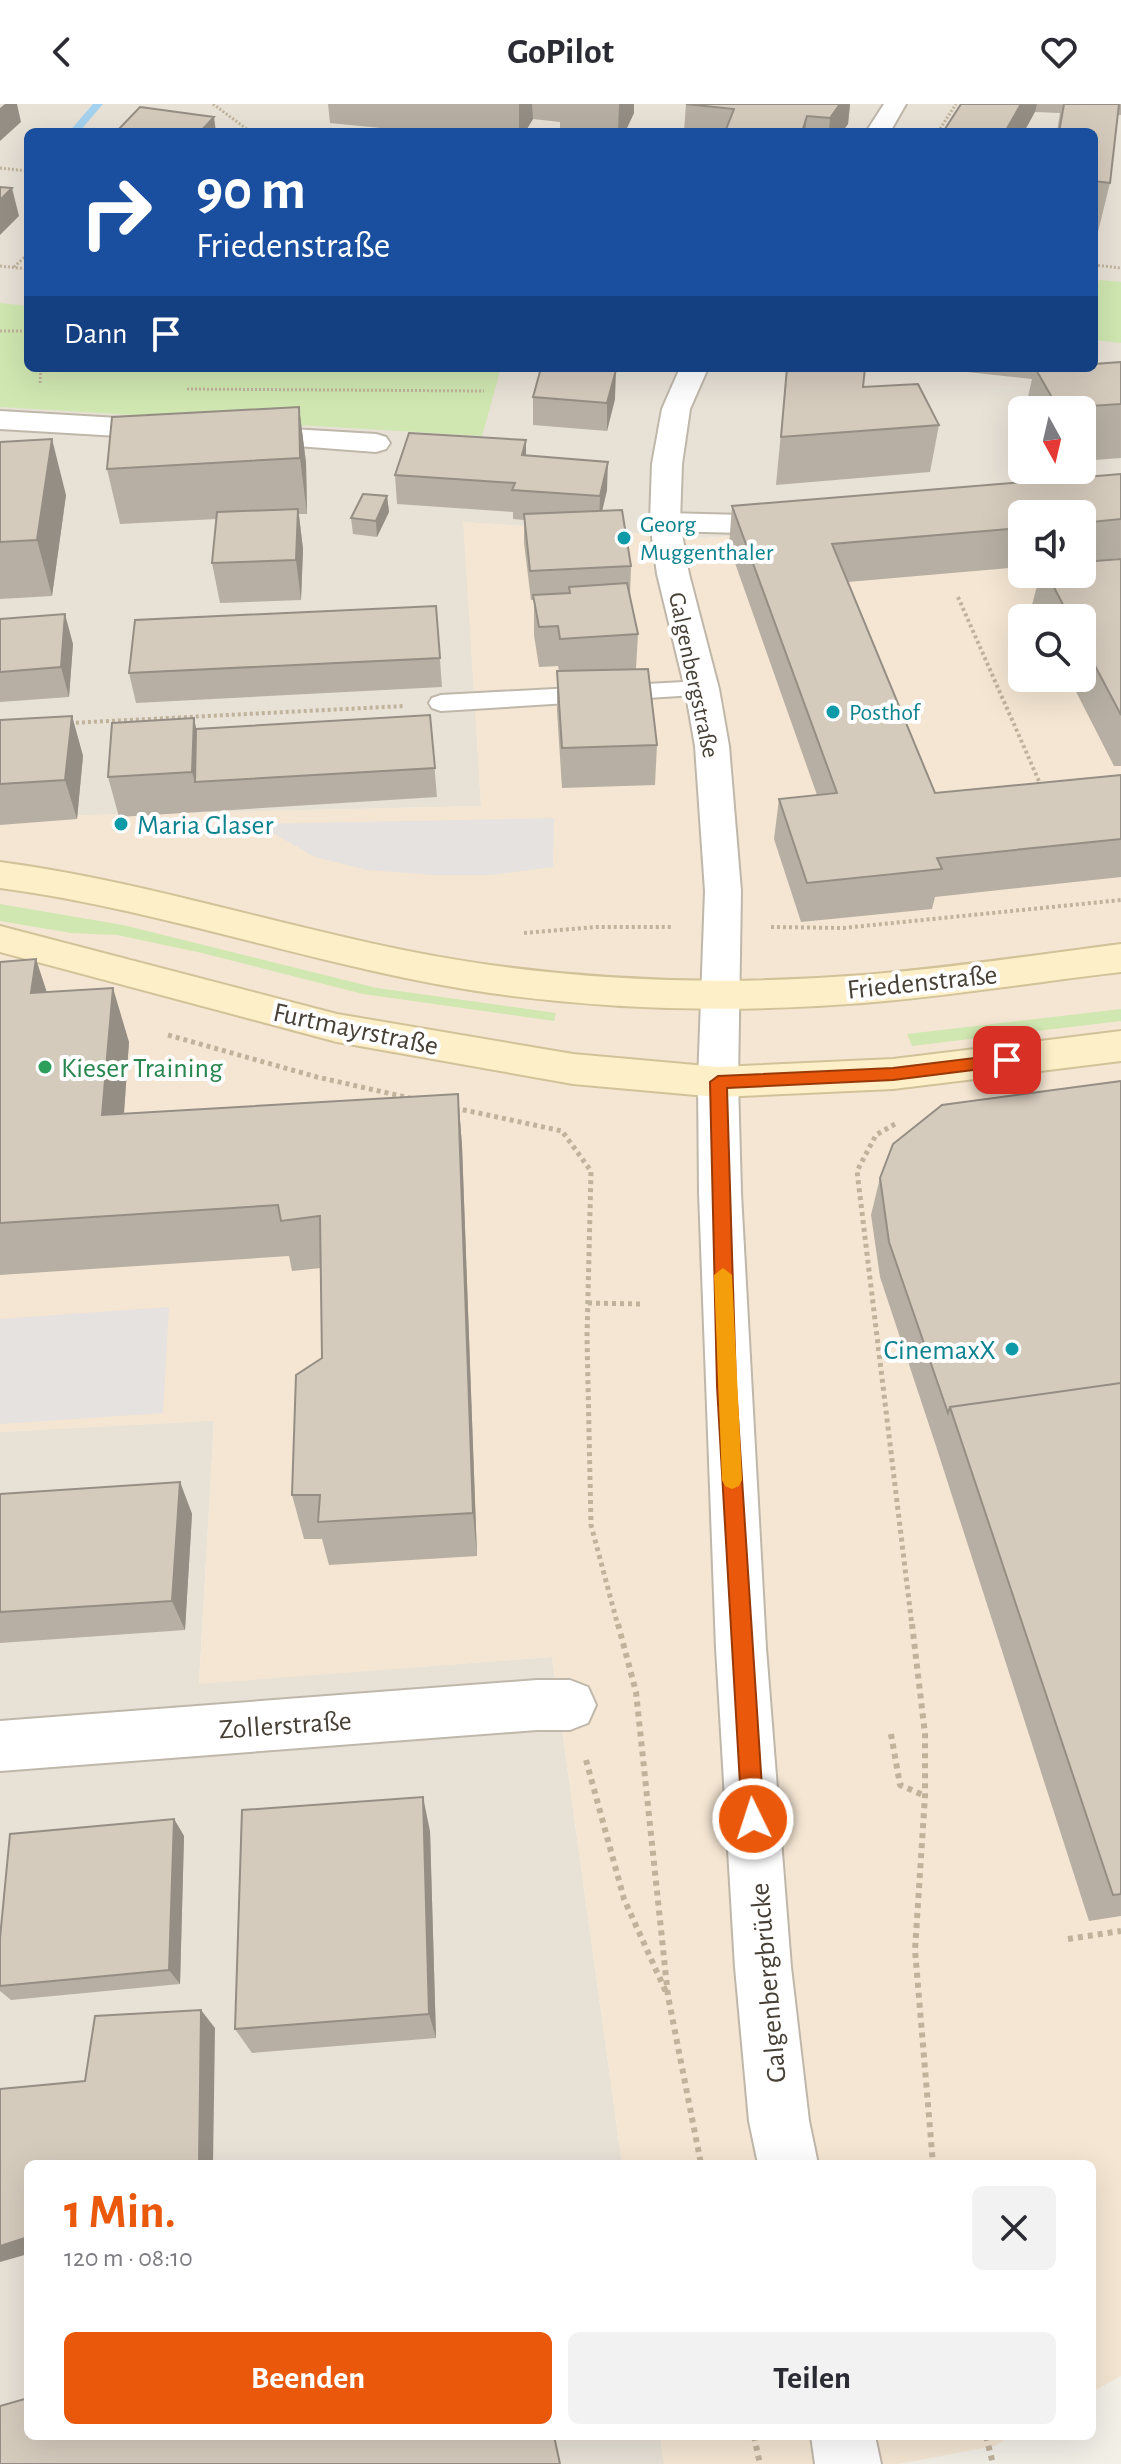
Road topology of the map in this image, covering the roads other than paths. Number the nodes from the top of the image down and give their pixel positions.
1 (895, 104) edge
2 (880, 128) edge
3 (692, 372) edge
4 (0, 420) edge
5 (189, 431) edge
6 (220, 433) edge
7 (376, 443) dead end
8 (822, 517) edge
9 (665, 522) junction
10 (702, 689) junction
11 (441, 703) road end
12 (0, 875) edge
13 (0, 939) edge
14 (1121, 958) edge
15 (722, 994) junction
16 (1121, 1046) edge
17 (718, 1082) junction
18 (570, 1705) road end
19 (0, 1746) edge
20 (787, 2160) edge
21 (844, 2440) edge
22 (848, 2464) edge

1 - 2 street
3 - 9 street, Galgenbergstraße
4 - 5 street
6 - 7 street
8 - 9 street
9 - 10 street, Galgenbergstraße
10 - 11 lane
10 - 15 street, Galgenbergstraße
12 - 15 main road
13 - 17 main road, Furtmayrstraße
14 - 15 main road, Friedenstraße
15 - 17 street, Galgenbergstraße
16 - 17 main road
17 - 20 street, Galgenbergbrücke
18 - 19 street, Zollerstraße
21 - 22 street

